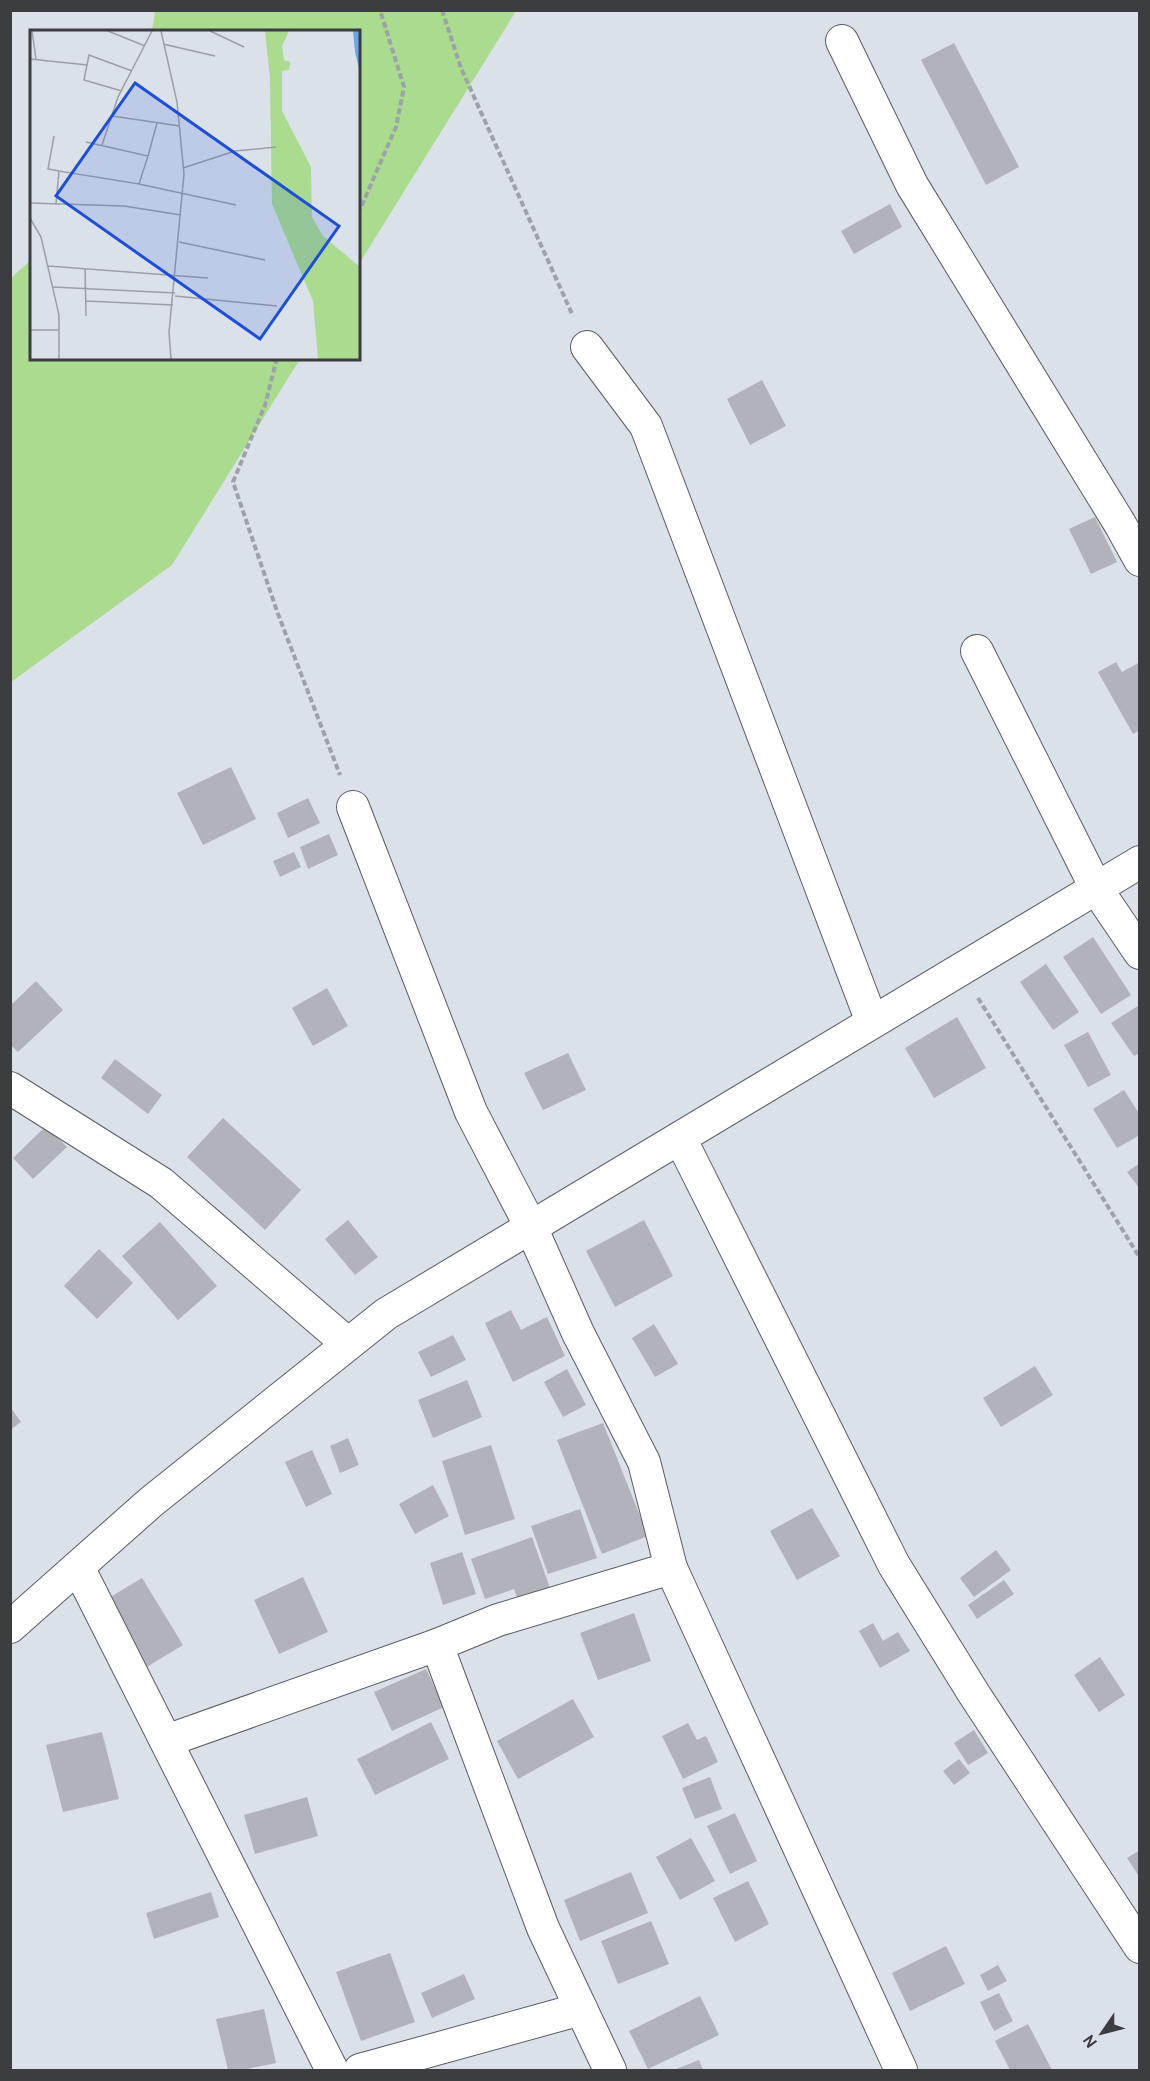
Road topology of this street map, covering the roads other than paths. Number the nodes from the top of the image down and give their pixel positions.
1 (842, 41) dead end
2 (588, 347) road end
3 (1140, 560) edge
4 (977, 651) dead end
5 (353, 807) road end
6 (1140, 862) edge
7 (1096, 888) junction
8 (1140, 953) edge
9 (872, 1022) junction
10 (10, 1088) edge
11 (680, 1138) junction
12 (531, 1227) junction
13 (348, 1344) junction
14 (78, 1567) junction
15 (671, 1568) junction
16 (10, 1627) edge
17 (437, 1645) junction
18 (166, 1741) junction
19 (1140, 1947) edge
20 (581, 2009) junction
21 (332, 2070) edge
22 (360, 2070) edge
23 (610, 2070) edge
24 (901, 2070) edge

1 - 3 street
2 - 9 street
4 - 7 street
5 - 12 street
6 - 7 street
7 - 8 street
7 - 9 street
9 - 11 street
10 - 13 street
11 - 12 street
11 - 19 street
12 - 13 street
12 - 15 street
13 - 14 street
14 - 16 street
14 - 18 street
15 - 17 street
15 - 24 street
17 - 18 street
17 - 20 street
18 - 21 street
20 - 22 street
20 - 23 street

